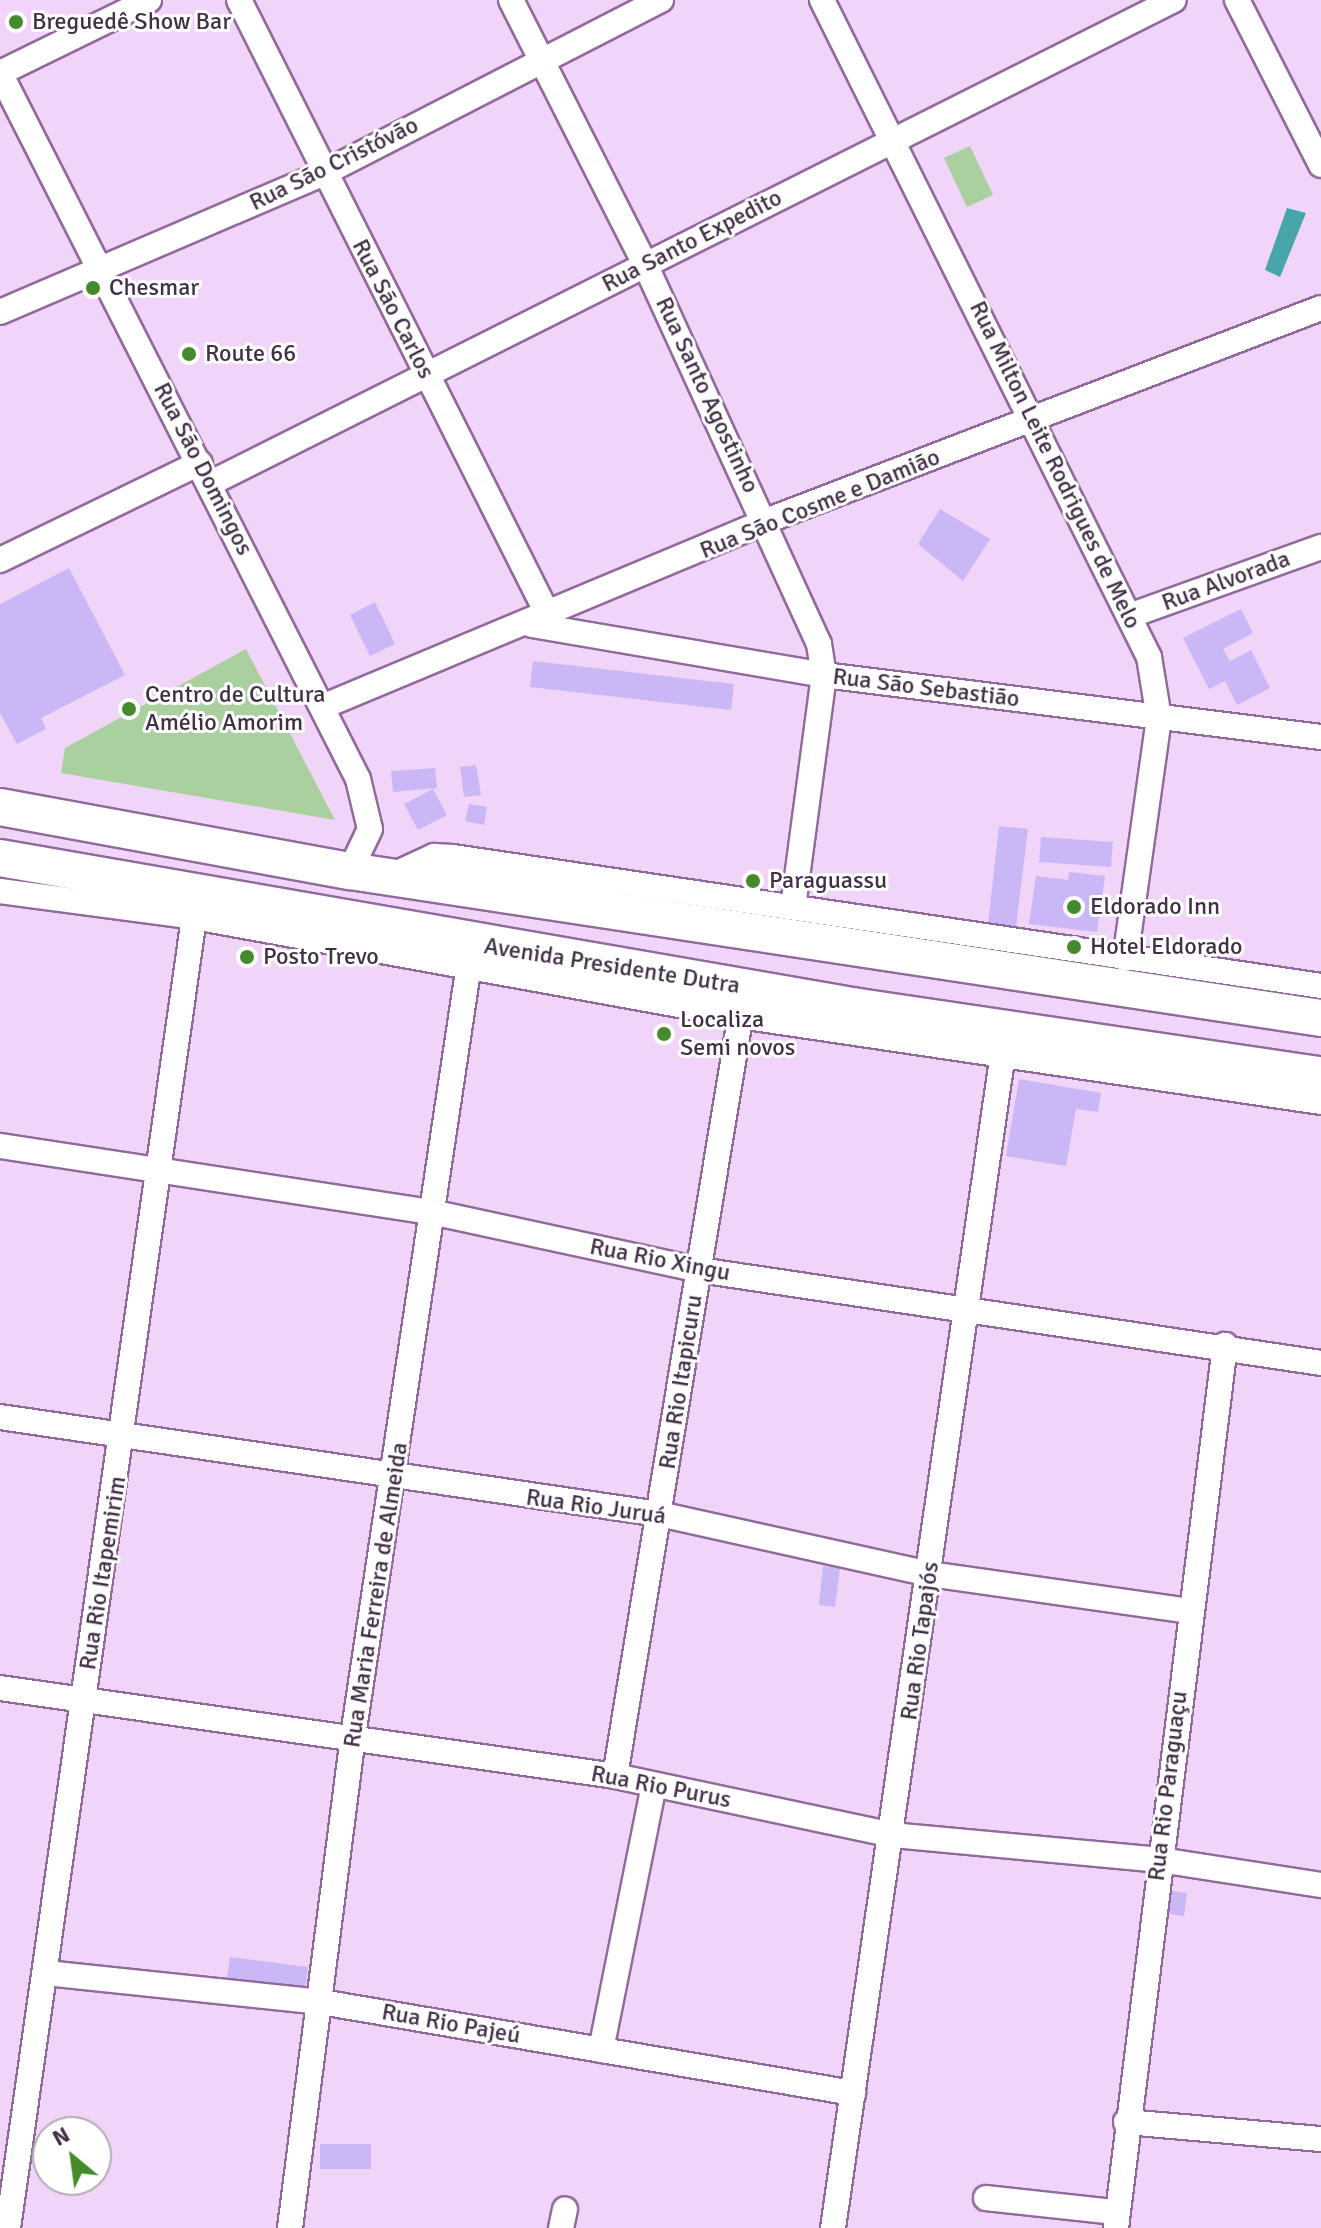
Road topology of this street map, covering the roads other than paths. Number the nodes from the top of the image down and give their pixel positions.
1 (149, 0) edge
2 (239, 0) edge
3 (511, 0) edge
4 (661, 0) edge
5 (822, 0) edge
6 (1174, 0) edge
7 (1237, 0) edge
8 (542, 60) junction
9 (0, 73) edge
10 (1311, 121) edge
11 (894, 141) junction
12 (1321, 165) edge
13 (324, 173) junction
14 (645, 264) junction
15 (102, 269) junction
16 (1321, 308) edge
17 (0, 312) edge
18 (427, 375) junction
19 (1033, 421) junction
20 (206, 473) junction
21 (766, 521) junction
22 (1321, 547) edge
23 (0, 560) edge
24 (1132, 615) junction
25 (541, 621) junction
26 (824, 675) junction
27 (322, 707) junction
28 (1159, 718) junction
29 (1321, 737) edge
30 (0, 807) edge
31 (0, 858) edge
32 (350, 871) junction
33 (389, 877) junction
34 (637, 884) junction
35 (0, 891) edge
36 (135, 896) junction
37 (793, 906) junction
38 (610, 911) junction
39 (194, 917) junction
40 (421, 935) junction
41 (308, 937) junction
42 (1125, 959) junction
43 (469, 964) junction
44 (1321, 986) edge
45 (743, 1002) junction
46 (858, 1007) junction
47 (1321, 1018) edge
48 (890, 1033) junction
49 (1003, 1053) junction
50 (1321, 1075) edge
51 (1321, 1102) edge
52 (0, 1146) edge
53 (159, 1167) junction
54 (436, 1213) junction
55 (699, 1270) junction
56 (963, 1306) junction
57 (1225, 1345) junction
58 (1321, 1363) edge
59 (0, 1417) edge
60 (125, 1432) junction
61 (396, 1478) junction
62 (659, 1514) junction
63 (930, 1574) junction
64 (1189, 1611) junction
65 (0, 1688) edge
66 (83, 1700) junction
67 (353, 1736) junction
68 (615, 1776) junction
69 (654, 1785) junction
70 (892, 1835) junction
71 (1160, 1860) junction
72 (1321, 1885) edge
73 (46, 1973) junction
74 (321, 2002) junction
75 (601, 2050) junction
76 (853, 2093) junction
77 (1126, 2122) junction
78 (1321, 2139) edge
79 (986, 2198) dead end
80 (1116, 2220) edge
81 (8, 2228) edge
82 (290, 2228) edge
83 (833, 2228) edge

1 - 9 street
2 - 13 street, Rua São Carlos
3 - 8 street, Rua Santo Agostinho
4 - 8 street, Rua São Cristóvão
5 - 11 street, Rua Milton Leite Rodrigues de Melo
6 - 11 street, Rua Santo Expedito
7 - 10 street
8 - 13 street, Rua São Cristóvão
8 - 14 street, Rua Santo Agostinho
9 - 15 street, Rua São Domingos
10 - 12 street
11 - 14 street, Rua Santo Expedito
11 - 19 street, Rua Milton Leite Rodrigues de Melo
13 - 15 street, Rua São Cristóvão
13 - 18 street, Rua São Carlos
14 - 18 street, Rua Santo Expedito
14 - 21 street, Rua Santo Agostinho
15 - 17 street, Rua São Cristóvão
15 - 20 street, Rua São Domingos
16 - 19 street, Rua São Cosme e Damião
18 - 20 street, Rua Santo Expedito
18 - 25 street, Rua São Carlos
19 - 21 street, Rua São Cosme e Damião
19 - 24 street, Rua Milton Leite Rodrigues de Melo
20 - 23 street, Rua Santo Expedito
20 - 27 street, Rua São Domingos
21 - 25 street, Rua São Cosme e Damião
21 - 26 street, Rua Santo Agostinho
22 - 24 street, Rua Alvorada
24 - 28 street, Rua Milton Leite Rodrigues de Melo
25 - 26 street, Rua São Sebastião
25 - 27 street, Rua São Cosme e Damião
26 - 28 street, Rua São Sebastião
26 - 37 street, Rua Santo Agostinho
27 - 32 street, Rua São Domingos
28 - 29 street, Rua São Sebastião
28 - 42 street, Rua Milton Leite Rodrigues de Melo
30 - 32 highway
31 - 36 highway, Avenida Presidente Dutra
32 - 33 highway
33 - 34 street
33 - 38 highway
34 - 37 street
34 - 38 highway
35 - 36 street, Avenida Presidente Dutra
36 - 39 street, Avenida Presidente Dutra
36 - 40 highway, Avenida Presidente Dutra
37 - 42 street
38 - 47 highway
39 - 41 street, Avenida Presidente Dutra
39 - 53 street, Rua Rio Itapemirim
40 - 41 highway
40 - 45 highway, Avenida Presidente Dutra
41 - 43 street, Avenida Presidente Dutra
42 - 44 street
43 - 45 street, Avenida Presidente Dutra
43 - 54 street, Rua Maria Ferreira de Almeida
45 - 46 highway, Avenida Presidente Dutra
45 - 48 street, Avenida Presidente Dutra
45 - 55 street, Rua Rio Itapicuru
46 - 48 highway
46 - 50 highway, Avenida Presidente Dutra
48 - 49 street, Avenida Presidente Dutra
49 - 51 street, Avenida Presidente Dutra
49 - 56 street, Rua Rio Tapajós
52 - 53 street, Rua Rio Xingu
53 - 54 street, Rua Rio Xingu
53 - 60 street, Rua Rio Itapemirim
54 - 55 street, Rua Rio Xingu
54 - 61 street, Rua Maria Ferreira de Almeida
55 - 56 street, Rua Rio Xingu
55 - 62 street, Rua Rio Itapicuru
56 - 57 street, Rua Rio Xingu
56 - 63 street, Rua Rio Tapajós
57 - 58 street, Rua Rio Xingu
57 - 64 street, Rua Rio Paraguaçu
59 - 60 street, Rua Rio Juruá
60 - 61 street, Rua Rio Juruá
60 - 66 street, Rua Rio Itapemirim
61 - 62 street, Rua Rio Juruá
61 - 67 street, Rua Maria Ferreira de Almeida
62 - 63 street, Rua Rio Juruá
62 - 68 street, Rua Rio Itapicuru
63 - 64 street, Rua Rio Juruá
63 - 70 street, Rua Rio Tapajós
64 - 71 street, Rua Rio Paraguaçu
65 - 66 street, Rua Rio Purus
66 - 67 street, Rua Rio Purus
66 - 73 street, Rua Rio Itapemirim
67 - 68 street, Rua Rio Purus
67 - 74 street, Rua Maria Ferreira de Almeida
68 - 69 street, Rua Rio Purus
69 - 70 street, Rua Rio Purus
69 - 75 street
70 - 71 street, Rua Rio Purus
70 - 76 street, Rua Rio Tapajós
71 - 72 street, Rua Rio Purus
71 - 77 street, Rua Rio Paraguaçu
73 - 74 street, Rua Rio Pajeú
73 - 81 street, Rua Rio Itapemirim
74 - 75 street, Rua Rio Pajeú
74 - 82 street, Rua Maria Ferreira de Almeida
75 - 76 street, Rua Rio Pajeú
76 - 83 street, Rua Rio Tapajós
77 - 78 street
77 - 80 street, Rua Rio Paraguaçu
79 - 80 street

